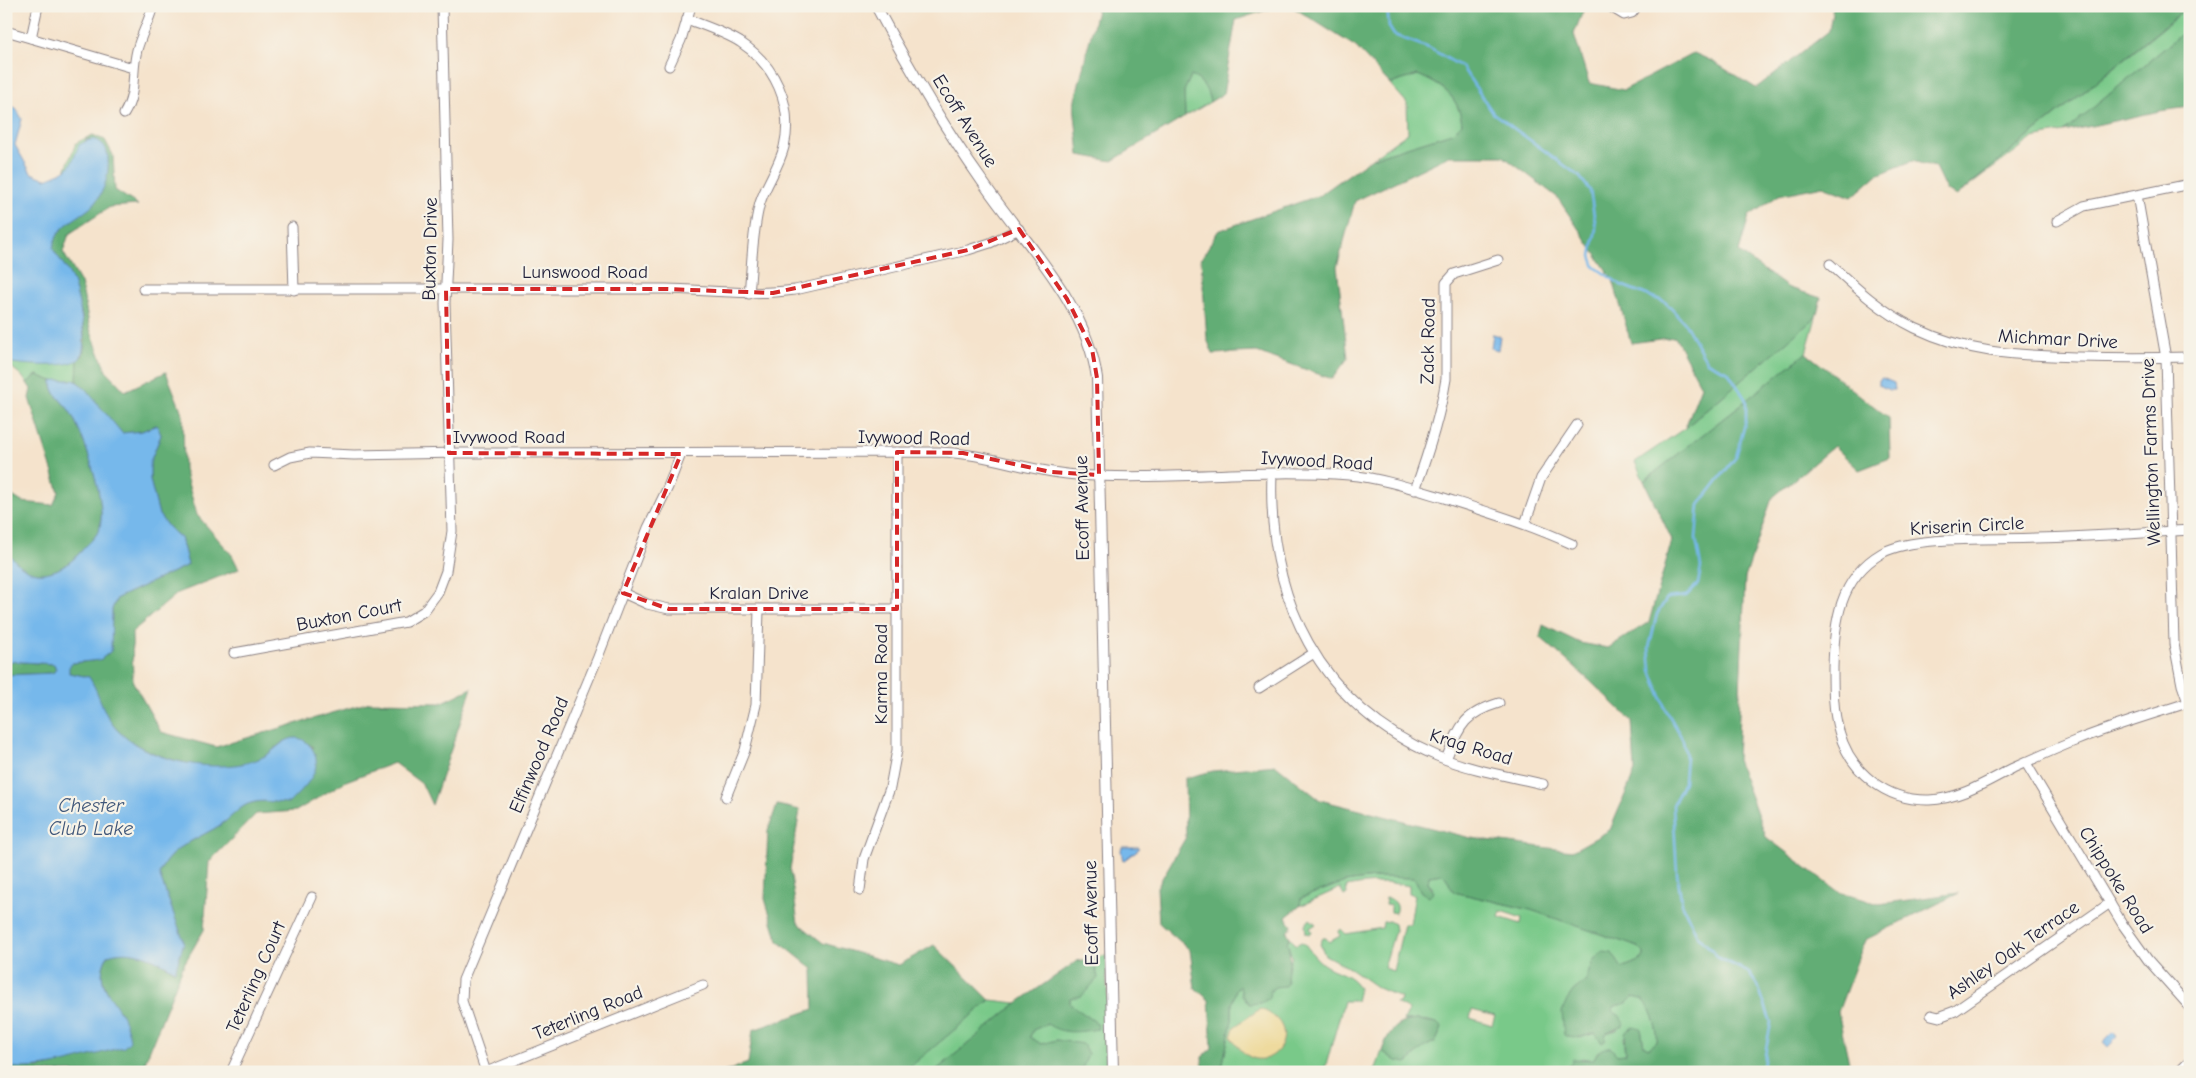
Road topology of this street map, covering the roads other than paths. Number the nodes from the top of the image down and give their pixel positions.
1 (38, 6) edge
2 (153, 6) edge
3 (442, 6) edge
4 (691, 6) edge
5 (876, 6) edge
6 (1609, 6) edge
7 (1637, 6) edge
8 (688, 19) junction
9 (6, 31) edge
10 (30, 38) junction
11 (669, 66) dead end
12 (134, 68) junction
13 (124, 114) dead end
14 (2190, 184) edge
15 (2137, 195) junction
16 (2057, 222) dead end
17 (292, 227) dead end
18 (1019, 229) junction
19 (1498, 260) dead end
20 (1830, 264) dead end
21 (143, 289) dead end
22 (446, 289) junction
23 (294, 290) junction
24 (749, 294) junction
25 (2190, 357) edge
26 (2166, 358) junction
27 (1577, 425) dead end
28 (897, 452) junction
29 (449, 453) junction
30 (681, 454) junction
31 (274, 465) dead end
32 (1272, 474) junction
33 (1099, 475) junction
34 (1415, 490) junction
35 (1526, 524) junction
36 (2190, 530) edge
37 (2171, 531) junction
38 (1572, 544) dead end
39 (623, 593) junction
40 (897, 609) junction
41 (759, 610) junction
42 (234, 652) dead end
43 (1314, 653) junction
44 (1259, 688) dead end
45 (1500, 702) dead end
46 (2189, 706) edge
47 (1446, 759) junction
48 (2026, 763) junction
49 (1543, 784) dead end
50 (726, 797) dead end
51 (860, 890) dead end
52 (312, 897) dead end
53 (2110, 903) junction
54 (703, 985) dead end
55 (2190, 1007) edge
56 (1931, 1016) dead end
57 (2190, 1061) edge
58 (231, 1072) edge
59 (486, 1072) edge
60 (1113, 1072) edge
61 (2179, 1072) edge

1 - 10 street
2 - 12 street
3 - 22 street, Buxton Drive
4 - 8 street
5 - 18 street, Ecoff Avenue
6 - 7 street
8 - 11 street
8 - 24 street
9 - 10 street
10 - 12 street
12 - 13 street
14 - 15 street
15 - 16 street
15 - 26 street, Wellington Farms Drive
17 - 23 street
18 - 24 street, Lunswood Road
18 - 33 street, Ecoff Avenue
19 - 34 street, Zack Road
20 - 26 street, Michmar Drive
21 - 23 street, Lunswood Road
22 - 23 street, Lunswood Road
22 - 24 street, Lunswood Road
22 - 29 street, Buxton Drive
25 - 26 street, Michmar Drive
26 - 37 street, Wellington Farms Drive
27 - 35 street
28 - 30 street, Ivywood Road
28 - 33 street, Ivywood Road
28 - 40 street, Karma Road
29 - 30 street, Ivywood Road
29 - 31 street, Ivywood Road
29 - 42 street, Buxton Court
30 - 39 street, Elfinwood Road
32 - 33 street, Ivywood Road
32 - 34 street, Ivywood Road
32 - 43 street, Krag Road
33 - 60 street, Ecoff Avenue
34 - 35 street, Ivywood Road
35 - 38 street, Ivywood Road
36 - 37 street, Kriserin Circle
37 - 46 street, Wellington Farms Drive
37 - 48 street, Kriserin Circle
39 - 41 street, Kralan Drive
39 - 59 street, Elfinwood Road
40 - 41 street, Kralan Drive
40 - 51 street, Karma Road
41 - 50 street
43 - 44 street
43 - 47 street, Krag Road
45 - 47 street
46 - 48 street, Kriserin Circle
47 - 49 street, Krag Road
48 - 53 street, Chippoke Road
52 - 58 street, Teterling Court
53 - 55 street, Chippoke Road
53 - 56 street, Ashley Oak Terrace
54 - 59 street, Teterling Road
57 - 61 street

